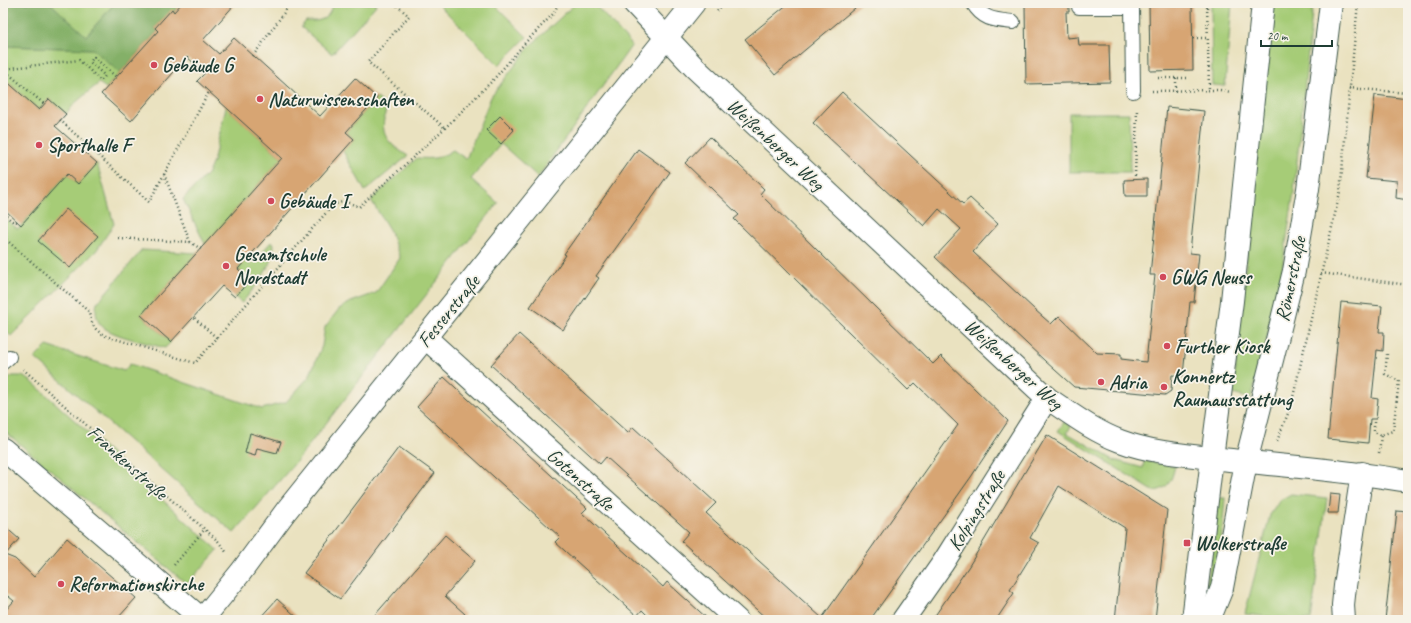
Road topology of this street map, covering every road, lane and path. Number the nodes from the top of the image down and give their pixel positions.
1 (291, 3) edge
2 (394, 3) edge
3 (559, 3) edge
4 (634, 3) edge
5 (694, 3) edge
6 (974, 3) edge
7 (1208, 3) edge
8 (1262, 3) edge
9 (1331, 3) edge
10 (1132, 5) edge
11 (1079, 7) dead end
12 (1013, 22) dead end
13 (666, 38) junction
14 (1193, 38) dead end
15 (1208, 38) junction
16 (253, 56) dead end
17 (3, 69) edge
18 (116, 77) dead end
19 (1158, 78) dead end
20 (1176, 78) junction
21 (1190, 78) dead end
22 (1349, 88) dead end
23 (1209, 90) junction
24 (1135, 91) junction
25 (1176, 91) junction
26 (209, 92) dead end
27 (1233, 92) dead end
28 (1408, 93) edge
29 (44, 104) dead end
30 (60, 120) dead end
31 (445, 128) junction
32 (164, 174) junction
33 (1135, 176) dead end
34 (3, 213) edge
35 (18, 222) dead end
36 (3, 237) edge
37 (118, 238) dead end
38 (190, 242) junction
39 (201, 249) dead end
40 (1321, 273) dead end
41 (1408, 285) edge
42 (194, 317) dead end
43 (217, 338) junction
44 (426, 338) junction
45 (1387, 354) dead end
46 (6, 359) edge
47 (1047, 398) junction
48 (1374, 422) dead end
49 (1381, 435) junction
50 (3, 449) edge
51 (1212, 458) junction
52 (1246, 462) junction
53 (1369, 474) junction
54 (1408, 481) edge
55 (204, 530) junction
56 (241, 572) junction
57 (159, 583) junction
58 (203, 620) edge
59 (737, 620) edge
60 (903, 620) edge
61 (1193, 620) edge
62 (1209, 620) edge
63 (1344, 620) edge

1 - 16 path
2 - 31 path
3 - 31 path
4 - 13 street, Weißenberger Weg
5 - 13 street, Fesserstraße
6 - 12 lane
7 - 15 path
8 - 51 street
9 - 52 street, Römerstraße
10 - 11 lane
10 - 24 lane
13 - 44 street, Fesserstraße
13 - 47 street, Weißenberger Weg
14 - 15 path
15 - 23 path
17 - 18 path
17 - 29 path
19 - 20 path
20 - 21 path
20 - 25 path
22 - 28 path
23 - 25 path
23 - 27 path
24 - 25 path
24 - 33 path
26 - 32 path
30 - 32 path
31 - 43 path
32 - 38 path
34 - 35 path
36 - 43 path
37 - 38 path
38 - 39 path
40 - 41 path
42 - 43 path
44 - 56 street, Fesserstraße
44 - 59 street, Gotenstraße
45 - 49 path
46 - 55 path, Frankenstraße
47 - 51 street, Weißenberger Weg
47 - 60 street, Kolpingstraße
48 - 49 path
49 - 53 path
50 - 57 street
51 - 52 street, Weißenberger Weg
51 - 61 street
52 - 53 street, Weißenberger Weg
52 - 62 street, Römerstraße
53 - 54 street
53 - 63 street
55 - 56 path, Frankenstraße
55 - 57 path
56 - 58 street, Fesserstraße
57 - 58 street

